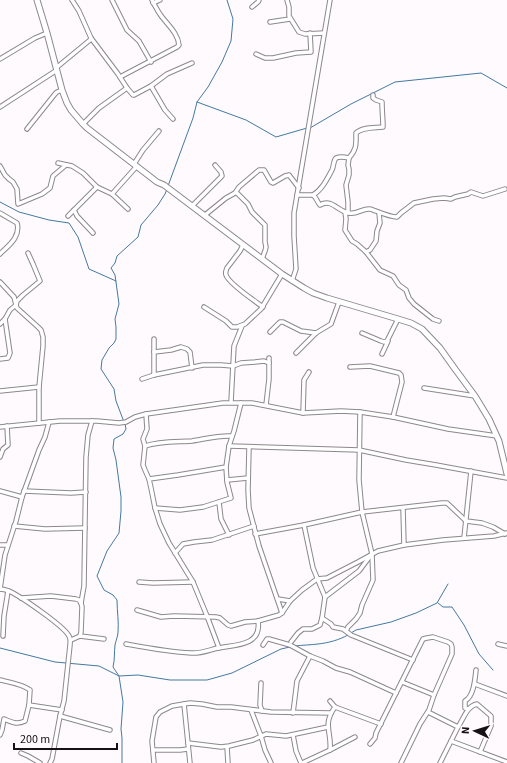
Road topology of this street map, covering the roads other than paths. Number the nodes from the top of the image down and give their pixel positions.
1 (37, 0) edge
2 (72, 0) edge
3 (112, 0) edge
4 (160, 0) edge
5 (259, 0) edge
6 (287, 0) edge
7 (330, 0) edge
8 (152, 2) edge
9 (252, 7) dead end
10 (290, 19) junction
11 (270, 22) dead end
12 (47, 33) junction
13 (324, 33) junction
14 (310, 34) junction
15 (91, 38) junction
16 (256, 54) dead end
17 (0, 59) edge
18 (151, 62) junction
19 (192, 63) dead end
20 (57, 69) junction
21 (120, 77) junction
22 (150, 86) junction
23 (127, 88) junction
24 (62, 90) junction
25 (373, 95) dead end
26 (0, 106) edge
27 (173, 119) dead end
28 (83, 124) junction
29 (27, 129) dead end
30 (159, 131) dead end
31 (349, 158) junction
32 (58, 163) dead end
33 (66, 165) junction
34 (135, 165) junction
35 (215, 165) dead end
36 (0, 166) edge
37 (97, 186) junction
38 (298, 188) junction
39 (505, 190) dead end
40 (236, 192) junction
41 (112, 194) junction
42 (297, 195) junction
43 (313, 195) junction
44 (192, 206) junction
45 (128, 209) dead end
46 (74, 210) junction
47 (0, 212) edge
48 (346, 212) junction
49 (379, 212) junction
50 (205, 215) junction
51 (68, 216) dead end
52 (93, 233) dead end
53 (243, 245) junction
54 (366, 252) junction
55 (28, 253) dead end
56 (0, 254) edge
57 (262, 259) junction
58 (282, 274) junction
59 (292, 281) junction
60 (0, 282) edge
61 (339, 302) junction
62 (16, 305) junction
63 (263, 306) junction
64 (204, 307) dead end
65 (5, 319) junction
66 (398, 319) junction
67 (439, 322) dead end
68 (0, 324) edge
69 (242, 326) junction
70 (270, 332) dead end
71 (362, 333) dead end
72 (316, 334) junction
73 (154, 339) dead end
74 (388, 340) junction
75 (154, 352) junction
76 (296, 353) dead end
77 (382, 354) dead end
78 (269, 358) dead end
79 (0, 359) edge
80 (269, 363) junction
81 (233, 366) junction
82 (350, 367) dead end
83 (192, 368) junction
84 (309, 372) dead end
85 (154, 375) junction
86 (142, 379) dead end
87 (39, 387) junction
88 (424, 388) dead end
89 (0, 390) edge
90 (475, 396) junction
91 (232, 402) junction
92 (241, 402) junction
93 (266, 405) junction
94 (360, 412) junction
95 (303, 413) junction
96 (146, 414) junction
97 (393, 417) junction
98 (92, 421) junction
99 (49, 422) junction
100 (39, 423) junction
101 (0, 426) edge
102 (7, 426) junction
103 (232, 436) junction
104 (497, 436) junction
105 (145, 446) junction
106 (229, 446) junction
107 (249, 448) junction
108 (360, 450) junction
109 (0, 457) edge
110 (226, 467) junction
111 (471, 471) junction
112 (507, 474) edge
113 (248, 478) junction
114 (507, 478) edge
115 (149, 479) junction
116 (226, 480) junction
117 (0, 491) edge
118 (24, 491) junction
119 (86, 492) junction
120 (22, 497) junction
121 (219, 502) junction
122 (155, 508) junction
123 (403, 508) junction
124 (362, 512) junction
125 (466, 521) junction
126 (304, 525) junction
127 (14, 526) junction
128 (254, 526) junction
129 (85, 528) junction
130 (256, 534) junction
131 (506, 534) edge
132 (229, 535) junction
133 (464, 538) junction
134 (0, 545) edge
135 (404, 545) junction
136 (8, 546) junction
137 (175, 553) junction
138 (372, 554) junction
139 (317, 579) junction
140 (139, 582) dead end
141 (193, 582) junction
142 (0, 589) edge
143 (8, 591) junction
144 (325, 597) junction
145 (20, 598) junction
146 (278, 599) junction
147 (290, 601) junction
148 (81, 602) junction
149 (137, 610) dead end
150 (282, 613) junction
151 (207, 616) junction
152 (322, 618) junction
153 (258, 621) junction
154 (346, 631) junction
155 (3, 636) dead end
156 (80, 636) junction
157 (104, 639) dead end
158 (70, 640) junction
159 (291, 642) dead end
160 (126, 644) dead end
161 (498, 644) dead end
162 (263, 645) dead end
163 (507, 646) edge
164 (218, 648) junction
165 (310, 656) junction
166 (413, 660) junction
167 (476, 670) dead end
168 (0, 680) edge
169 (402, 682) junction
170 (261, 683) dead end
171 (475, 684) junction
172 (396, 693) junction
173 (434, 695) junction
174 (507, 696) edge
175 (330, 701) dead end
176 (184, 704) junction
177 (29, 705) junction
178 (335, 708) junction
179 (468, 709) junction
180 (62, 710) junction
181 (251, 710) junction
182 (262, 711) junction
183 (428, 712) junction
184 (294, 713) junction
185 (331, 713) junction
186 (60, 716) junction
187 (2, 719) edge
188 (381, 724) junction
189 (458, 726) junction
190 (328, 727) junction
191 (110, 730) dead end
192 (0, 735) edge
193 (293, 735) junction
194 (261, 736) junction
195 (355, 737) dead end
196 (451, 741) junction
197 (188, 743) junction
198 (370, 744) dead end
199 (227, 747) junction
200 (188, 749) junction
201 (153, 750) junction
202 (330, 750) junction
203 (480, 752) junction
204 (21, 753) dead end
205 (507, 762) edge
206 (40, 763) edge
207 (50, 763) edge
208 (154, 763) edge
209 (190, 763) edge
210 (228, 763) edge
211 (271, 763) edge
212 (301, 763) edge
213 (401, 763) edge
214 (440, 763) edge

1 - 12 main road
2 - 15 street
3 - 18 street
4 - 8 street
5 - 9 street
6 - 10 street
7 - 13 street
8 - 18 street
10 - 11 street
10 - 14 street
12 - 17 street
12 - 20 main road
13 - 14 street
13 - 38 street
14 - 16 street
15 - 20 street
15 - 21 street
18 - 21 street
19 - 22 street
20 - 24 main road
20 - 26 street
21 - 23 street
22 - 23 street
22 - 27 street
23 - 28 street
24 - 28 main road
24 - 29 street
25 - 31 street
28 - 34 main road
30 - 34 street
31 - 43 street
31 - 48 street
32 - 33 street
33 - 36 street
33 - 37 street
34 - 41 street
34 - 44 main road
35 - 44 street
37 - 41 street
37 - 46 street
38 - 40 street
38 - 42 street
39 - 49 street
40 - 50 street
40 - 57 street
41 - 45 street
42 - 43 street
42 - 59 street
43 - 48 street
44 - 50 main road
46 - 51 street
46 - 52 street
47 - 56 street
48 - 49 street
48 - 54 street
49 - 54 street
50 - 53 main road
53 - 57 main road
53 - 63 street
54 - 67 street
55 - 62 street
57 - 58 main road
58 - 59 main road
58 - 63 street
59 - 61 main road
60 - 62 street
61 - 66 main road
61 - 72 street
62 - 65 street
62 - 87 street
63 - 69 street
64 - 69 street
65 - 68 street
65 - 79 street
66 - 74 street
66 - 90 main road
69 - 81 street
70 - 72 street
71 - 74 street
72 - 76 street
73 - 75 street
74 - 77 street
75 - 83 street
75 - 85 street
78 - 80 street
80 - 81 street
80 - 93 street
81 - 83 street
81 - 91 street
82 - 97 street
83 - 85 street
84 - 95 street
85 - 86 street
87 - 89 street
87 - 100 street
88 - 90 street
90 - 104 main road
91 - 92 street
91 - 96 street
92 - 93 street
92 - 103 street
93 - 95 street
94 - 95 street
94 - 97 street
94 - 108 street
96 - 98 street
96 - 105 street
97 - 104 street
98 - 99 street
98 - 119 street
99 - 100 street
99 - 118 street
100 - 102 street
101 - 102 street
102 - 109 street
103 - 105 street
103 - 106 street
104 - 112 main road
105 - 115 street
106 - 107 street
106 - 110 street
107 - 108 street
107 - 113 street
108 - 111 street
108 - 124 street
110 - 115 street
110 - 116 street
111 - 114 street
111 - 125 street
113 - 116 street
113 - 128 street
115 - 122 street
116 - 121 street
117 - 120 street
118 - 119 street
118 - 120 street
119 - 129 street
120 - 127 street
121 - 122 street
121 - 132 street
122 - 137 street
123 - 124 street
123 - 125 street
123 - 135 street
124 - 126 street
124 - 138 street
125 - 131 street
125 - 133 street
126 - 130 street
126 - 139 street
127 - 129 street
127 - 136 street
128 - 130 street
128 - 132 street
129 - 148 street
130 - 146 street
131 - 133 street
132 - 137 street
133 - 135 street
134 - 136 street
135 - 138 street
136 - 142 street
137 - 141 street
138 - 139 street
138 - 144 street
138 - 154 street
139 - 144 street
139 - 147 street
140 - 141 street
141 - 151 street
142 - 143 street
143 - 145 street
143 - 155 street
144 - 152 street
145 - 148 street
145 - 158 street
146 - 147 street
146 - 150 street
147 - 150 street
148 - 156 street
149 - 151 street
150 - 153 street
151 - 153 street
151 - 164 street
152 - 154 street
152 - 159 street
153 - 164 street
154 - 166 street
156 - 157 street
156 - 158 street
158 - 180 street
160 - 164 street
161 - 163 street
162 - 165 street
165 - 172 street
165 - 184 street
166 - 169 street
166 - 173 street
167 - 171 street
168 - 177 street
169 - 172 street
169 - 173 street
170 - 182 street
171 - 174 street
171 - 179 street
172 - 188 street
173 - 183 street
175 - 178 street
176 - 181 street
176 - 197 street
176 - 201 street
177 - 180 street
177 - 187 street
178 - 185 street
178 - 188 street
179 - 189 street
179 - 203 street
180 - 186 street
181 - 182 street
181 - 194 street
182 - 184 street
183 - 189 street
183 - 213 street
184 - 185 street
185 - 190 street
186 - 191 street
186 - 207 street
187 - 192 street
188 - 198 street
189 - 196 street
190 - 193 street
190 - 202 street
193 - 194 street
193 - 212 street
194 - 199 street
194 - 211 street
195 - 202 street
196 - 203 street
196 - 214 street
197 - 199 street
197 - 200 street
199 - 210 street
200 - 201 street
200 - 209 street
201 - 208 street
202 - 212 street
203 - 205 street
204 - 206 street

